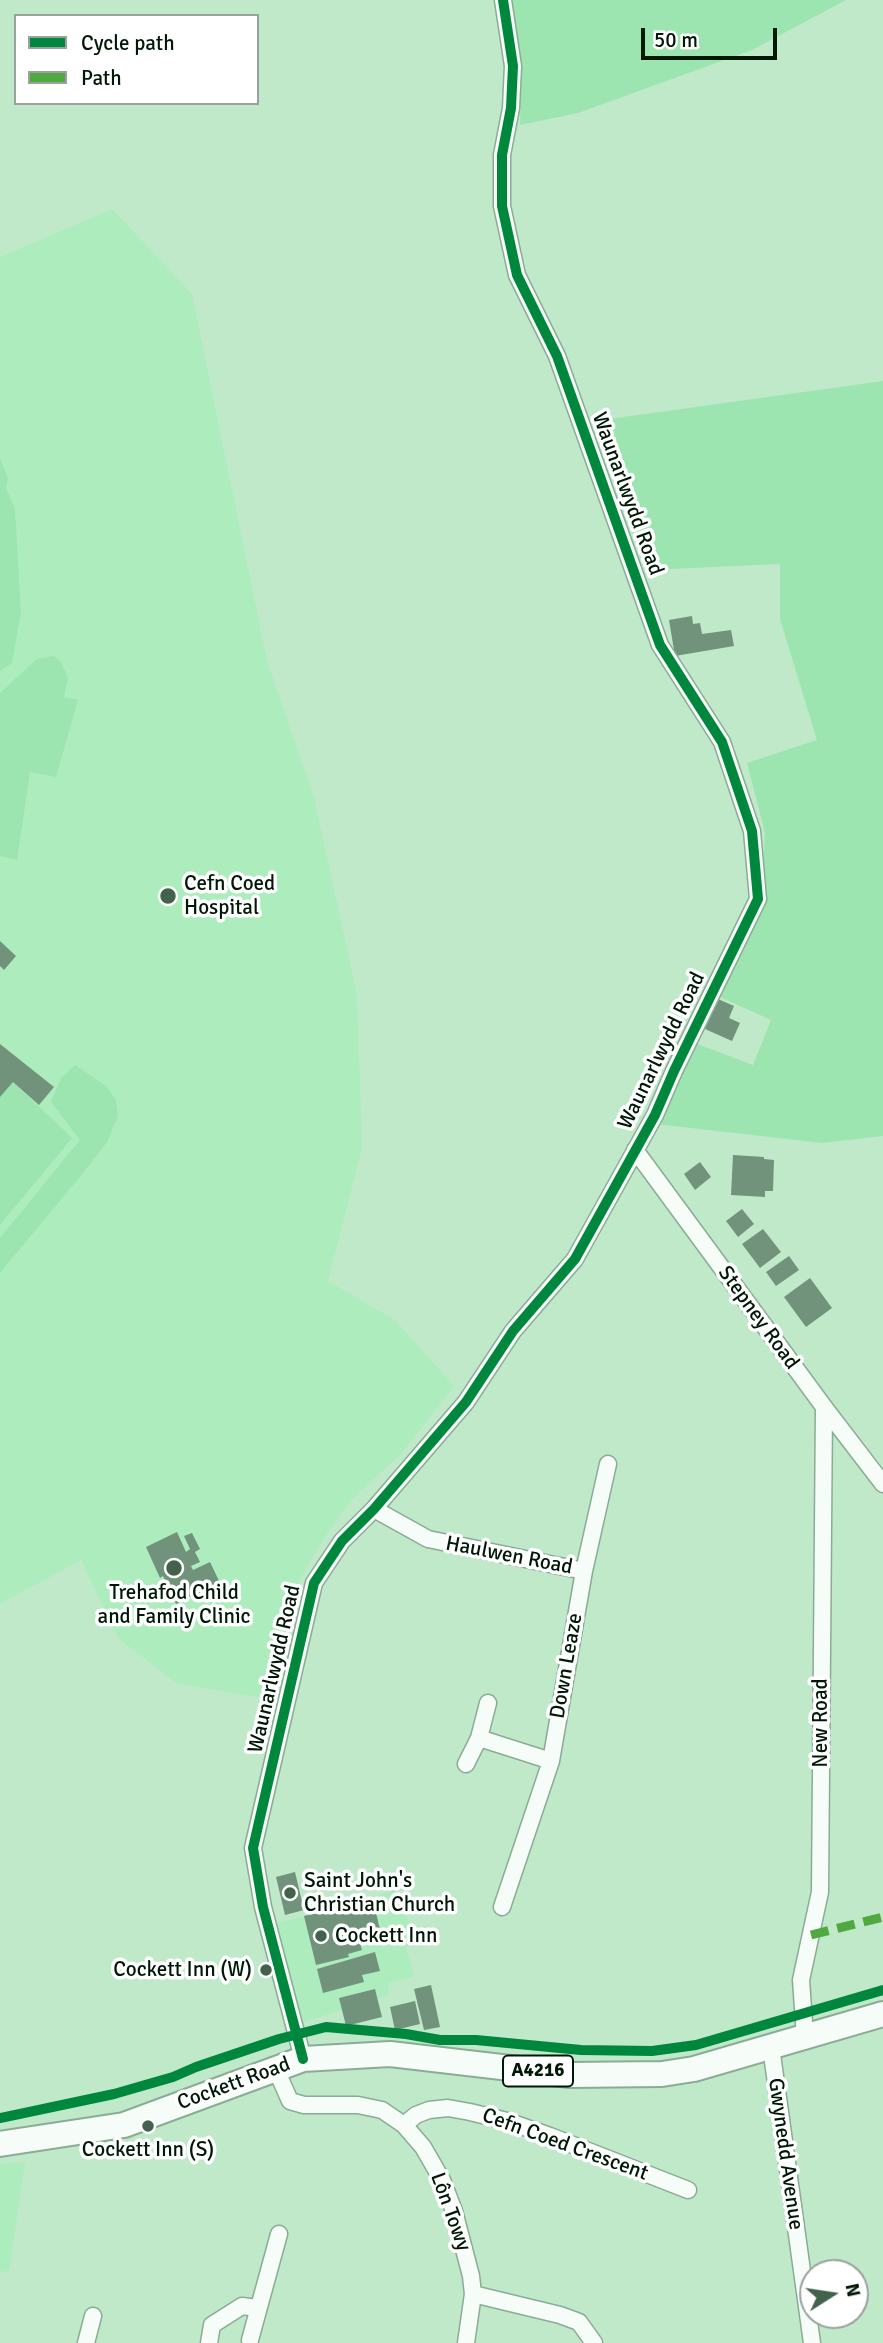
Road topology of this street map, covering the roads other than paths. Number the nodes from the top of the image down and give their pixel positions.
1 (503, 0) edge
2 (635, 1150) junction
3 (824, 1407) junction
4 (608, 1464) dead end
5 (883, 1484) edge
6 (374, 1509) junction
7 (584, 1571) junction
8 (488, 1703) dead end
9 (479, 1738) junction
10 (551, 1761) junction
11 (466, 1764) dead end
12 (502, 1908) dead end
13 (883, 2014) edge
14 (805, 2037) junction
15 (771, 2047) junction
16 (303, 2059) junction
17 (275, 2067) junction
18 (404, 2125) junction
19 (0, 2144) edge
20 (688, 2190) dead end
21 (279, 2234) dead end
22 (473, 2294) junction
23 (258, 2308) junction
24 (93, 2316) dead end
25 (250, 2340) dead end
26 (86, 2343) edge
27 (209, 2343) edge
28 (466, 2343) edge
29 (594, 2343) edge
30 (812, 2343) edge

1 - 2 street, Waunarlwydd Road
2 - 3 street, Stepney Road
2 - 6 street, Waunarlwydd Road
3 - 5 street, Stepney Road
3 - 14 street, New Road
4 - 7 street, Haulwen Road
6 - 7 street, Haulwen Road
6 - 16 street, Waunarlwydd Road
7 - 10 street, Down Leaze
8 - 9 street
9 - 10 street
9 - 11 street
10 - 12 street, Down Leaze
13 - 14 main road, Cockett Road / A4216
14 - 15 main road, Cockett Road / A4216
15 - 16 main road, Cockett Road / A4216
15 - 30 street, Gwynedd Avenue
16 - 17 main road, Cockett Road / A4216
17 - 18 street, Lôn Towy
17 - 19 main road, Cockett Road / A4216
18 - 20 street, Cefn Coed Crescent
18 - 22 street, Lôn Towy
21 - 23 street
22 - 28 street, Lôn Towy
22 - 29 street
23 - 25 street
23 - 27 street
24 - 26 street

